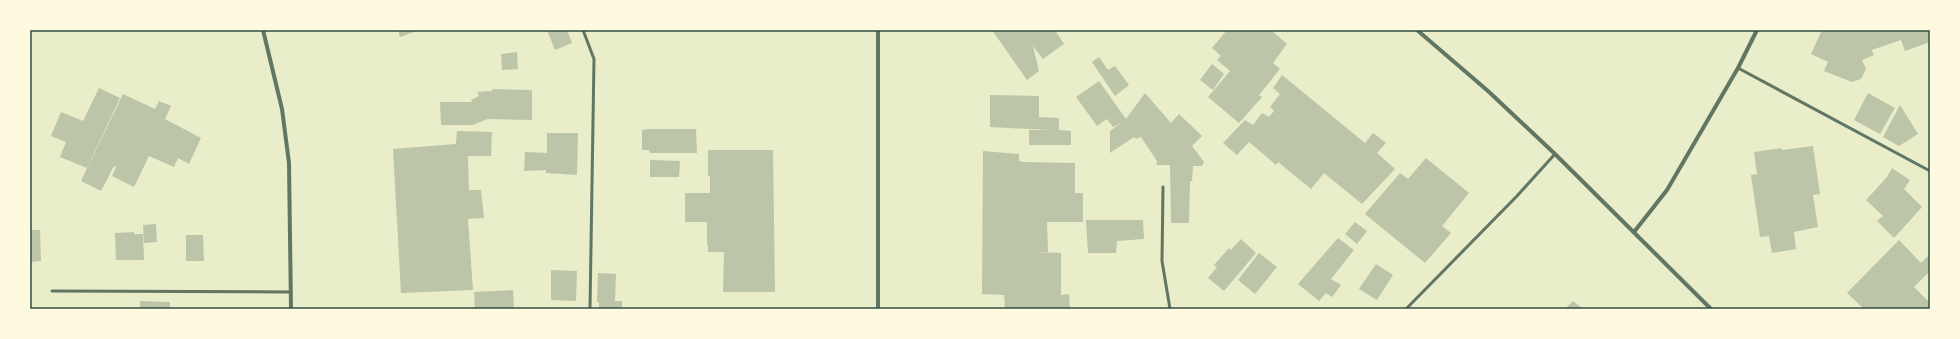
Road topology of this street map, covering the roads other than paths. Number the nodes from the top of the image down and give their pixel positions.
1 (263, 30) edge
2 (583, 30) edge
3 (878, 30) edge
4 (1417, 30) edge
5 (1758, 30) edge
6 (1738, 68) junction
7 (1555, 154) junction
8 (1930, 171) edge
9 (1163, 187) dead end
10 (1634, 232) junction
11 (52, 291) dead end
12 (291, 292) junction
13 (291, 309) edge
14 (590, 309) edge
15 (878, 309) edge
16 (1170, 309) edge
17 (1406, 309) edge
18 (1710, 309) edge

1 - 12 street
2 - 14 lane
3 - 15 street
4 - 7 street
5 - 6 street
6 - 8 lane
6 - 10 street
7 - 10 street
7 - 17 lane
9 - 16 lane
10 - 18 street
11 - 12 lane
12 - 13 street

